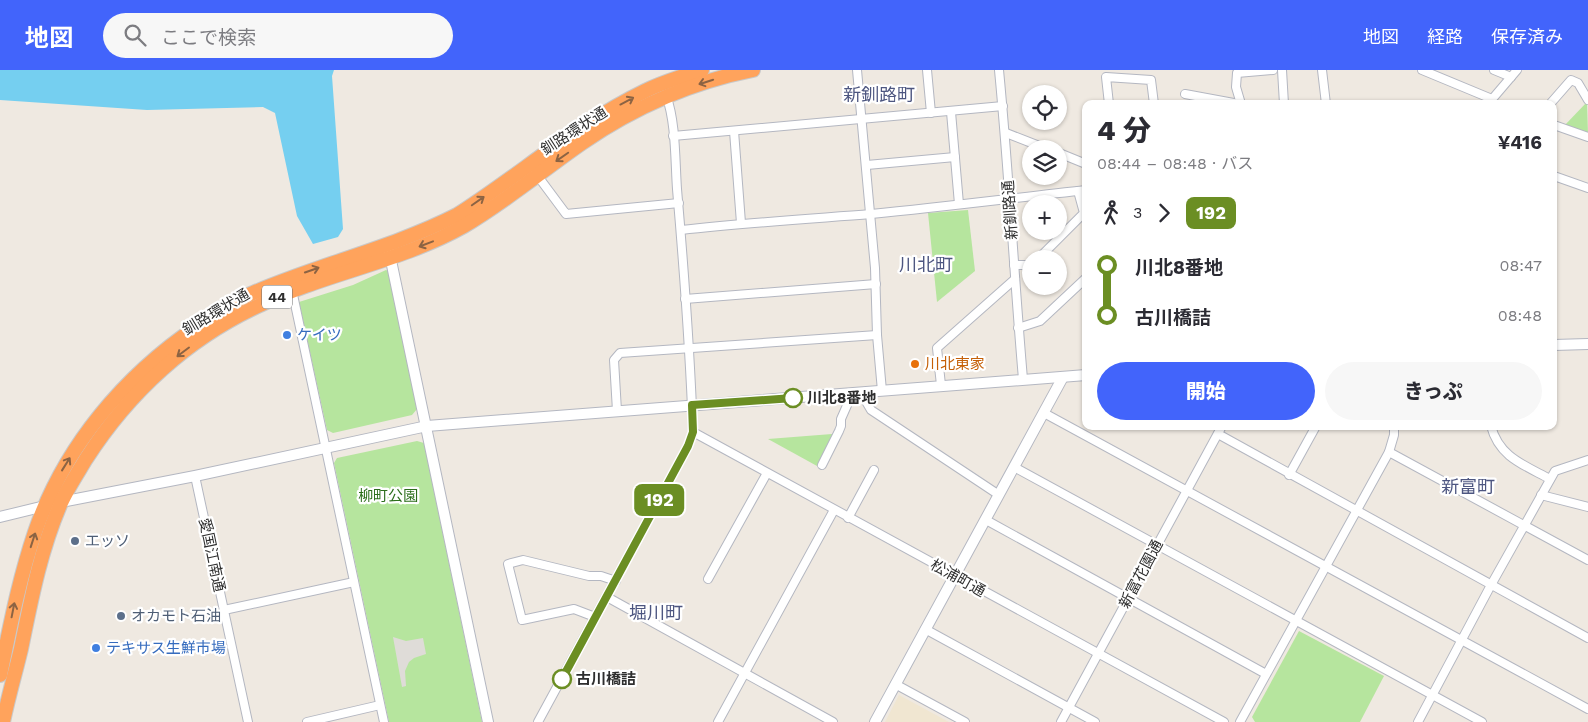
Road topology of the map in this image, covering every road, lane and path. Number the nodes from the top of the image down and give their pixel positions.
1 (702, 70) edge
2 (753, 70) edge
3 (857, 70) edge
4 (927, 70) edge
5 (999, 70) edge
6 (1274, 70) edge
7 (1282, 70) edge
8 (1322, 70) edge
9 (1422, 70) edge
10 (1494, 70) edge
11 (1517, 70) edge
12 (1512, 77) junction
13 (664, 90) junction
14 (1185, 94) dead end
15 (1109, 100) edge
16 (1153, 100) edge
17 (1218, 100) edge
18 (1239, 100) edge
19 (1284, 100) edge
20 (1326, 100) edge
21 (1487, 100) edge
22 (1493, 100) edge
23 (1554, 100) edge
24 (1588, 100) edge
25 (1003, 106) junction
26 (951, 112) junction
27 (931, 113) junction
28 (862, 119) junction
29 (1557, 126) edge
30 (734, 132) junction
31 (1006, 133) junction
32 (673, 136) junction
33 (1588, 137) edge
34 (1024, 140) edge
35 (1067, 156) edge
36 (956, 157) junction
37 (1082, 162) edge
38 (866, 165) junction
39 (537, 175) junction
40 (1557, 177) edge
41 (1588, 188) edge
42 (1082, 190) edge
43 (1009, 199) junction
44 (679, 203) junction
45 (960, 204) junction
46 (871, 214) junction
47 (1082, 215) edge
48 (741, 223) junction
49 (681, 230) junction
50 (1047, 250) edge
51 (389, 251) junction
52 (1014, 265) junction
53 (1022, 265) edge
54 (1015, 279) junction
55 (1082, 282) edge
56 (291, 284) junction
57 (876, 284) junction
58 (685, 299) junction
59 (1018, 328) junction
60 (878, 335) junction
61 (1584, 344) edge
62 (1557, 346) edge
63 (689, 347) junction
64 (1082, 375) edge
65 (1063, 377) junction
66 (1023, 379) junction
67 (941, 386) junction
68 (882, 391) junction
69 (857, 394) junction
70 (692, 405) junction
71 (617, 411) junction
72 (1044, 413) junction
73 (427, 426) junction
74 (1220, 430) edge
75 (1314, 430) edge
76 (1394, 430) edge
77 (1492, 430) edge
78 (693, 432) junction
79 (1218, 434) junction
80 (326, 448) junction
81 (1388, 452) junction
82 (1588, 460) edge
83 (822, 465) dead end
84 (1014, 467) junction
85 (874, 470) dead end
86 (767, 473) junction
87 (1289, 475) junction
88 (194, 476) junction
89 (1550, 479) junction
90 (1187, 490) junction
91 (999, 495) junction
92 (1541, 495) junction
93 (61, 502) junction
94 (45, 507) junction
95 (1588, 507) edge
96 (834, 510) junction
97 (1356, 510) junction
98 (0, 517) edge
99 (848, 518) junction
100 (986, 520) junction
101 (1525, 526) junction
102 (1157, 545) junction
103 (1588, 560) edge
104 (1326, 565) junction
105 (955, 576) junction
106 (708, 579) dead end
107 (616, 581) junction
108 (354, 582) junction
109 (1491, 585) junction
110 (607, 597) junction
111 (1128, 598) junction
112 (224, 610) junction
113 (595, 617) junction
114 (1295, 622) junction
115 (925, 629) junction
116 (1588, 638) edge
117 (1462, 640) junction
118 (1098, 654) junction
119 (744, 674) junction
120 (1266, 674) junction
121 (0, 675) edge
122 (895, 684) junction
123 (1433, 696) junction
124 (380, 705) junction
125 (1068, 708) junction
126 (1588, 708) edge
127 (3, 722) edge
128 (248, 722) edge
129 (307, 722) edge
130 (384, 722) edge
131 (488, 722) edge
132 (538, 722) edge
133 (718, 722) edge
134 (833, 722) edge
135 (874, 722) edge
136 (965, 722) edge
137 (1061, 722) edge
138 (1095, 722) edge
139 (1224, 722) edge
140 (1240, 722) edge
141 (1418, 722) edge
142 (1482, 722) edge

1 - 13 highway, 釧路環状通 / 44
2 -> 13 highway, 釧路環状通 / 44
3 - 28 street
4 - 27 street
5 - 25 street, 新釧路通
6 - 18 street
7 - 19 street
8 - 20 street
9 - 21 street
10 - 12 street
11 - 12 street
12 - 22 street
13 - 32 street
13 -> 39 highway, 釧路環状通 / 44
51 -> 13 highway, 釧路環状通 / 44
14 - 17 street
15 - 16 street
23 - 24 street
25 - 26 street
25 - 31 street, 新釧路通
26 - 27 street
26 - 36 street
27 - 28 street
28 - 30 street
28 - 38 street
29 - 33 street
30 - 32 street
30 - 48 street
31 - 34 street
31 - 43 street, 新釧路通
32 - 44 street
35 - 37 street
36 - 38 street
36 - 45 street
38 - 46 street
39 - 44 street
39 -> 51 highway, 釧路環状通 / 44
40 - 41 street
42 - 43 street
43 - 45 street
43 - 52 street, 新釧路通
44 - 49 street
45 - 46 street
46 - 48 street
46 - 57 street
47 - 50 street
48 - 49 street
49 - 58 street
51 - 56 highway, 釧路環状通 / 44
51 - 73 street
52 - 53 street
52 - 54 street, 新釧路通
54 - 59 street, 新釧路通
54 - 67 street
55 - 59 street
56 - 80 street
56 -> 93 highway, 釧路環状通 / 44
94 -> 56 highway, 釧路環状通 / 44
57 - 58 street
57 - 60 street
58 - 63 street
59 - 66 street, 新釧路通
60 - 63 street
60 - 68 street
61 - 62 street
63 - 70 street
63 - 71 street
64 - 65 street
65 - 66 street
65 - 72 street
66 - 67 street
67 - 68 street
68 - 69 street
69 - 70 street
69 - 83 street
69 - 91 street
70 - 71 street
70 - 78 street
71 - 73 street
72 - 84 street
72 - 90 street
73 - 80 street
73 - 131 street
74 - 79 street, 新富花園通
75 - 87 street
76 - 81 street
77 - 89 street
78 - 86 street, 松浦町通
78 - 107 street
79 - 87 street
79 - 90 street, 新富花園通
80 - 88 street
80 - 108 street
81 - 97 street
81 - 101 street
82 - 89 street
84 - 91 street
84 - 102 street
85 - 99 street
86 - 96 street, 松浦町通
86 - 106 street
87 - 97 street
88 - 93 street
88 - 112 street, 愛国江南通
89 - 92 street
90 - 102 street, 新富花園通
90 - 104 street
91 - 100 street
92 - 95 street
92 - 101 street
93 - 94 street
93 - 127 highway, 釧路環状通 / 44
94 - 98 street
121 -> 94 highway, 釧路環状通 / 44
96 - 99 street, 松浦町通
96 - 119 street
97 - 104 street
97 - 109 street
99 - 105 street, 松浦町通
100 - 105 street
100 - 111 street
101 - 103 street
101 - 109 street
102 - 111 street, 新富花園通
102 - 114 street
104 - 114 street
104 - 117 street
105 - 115 street
105 - 118 street, 松浦町通
107 - 110 street
107 - 113 street
108 - 112 street
108 - 124 street
109 - 116 street
109 - 117 street
110 - 113 street
110 - 119 street
111 - 118 street, 新富花園通
111 - 120 street
112 - 128 street, 愛国江南通
113 - 132 street
114 - 120 street
114 - 123 street
115 - 122 street
115 - 125 street
117 - 123 street
117 - 126 street
118 - 125 street, 新富花園通
118 - 139 street, 松浦町通
119 - 133 street
119 - 134 street
120 - 140 street
122 - 135 street
122 - 136 street
123 - 141 street
123 - 142 street
124 - 129 street
124 - 130 street
125 - 137 street, 新富花園通
125 - 138 street

